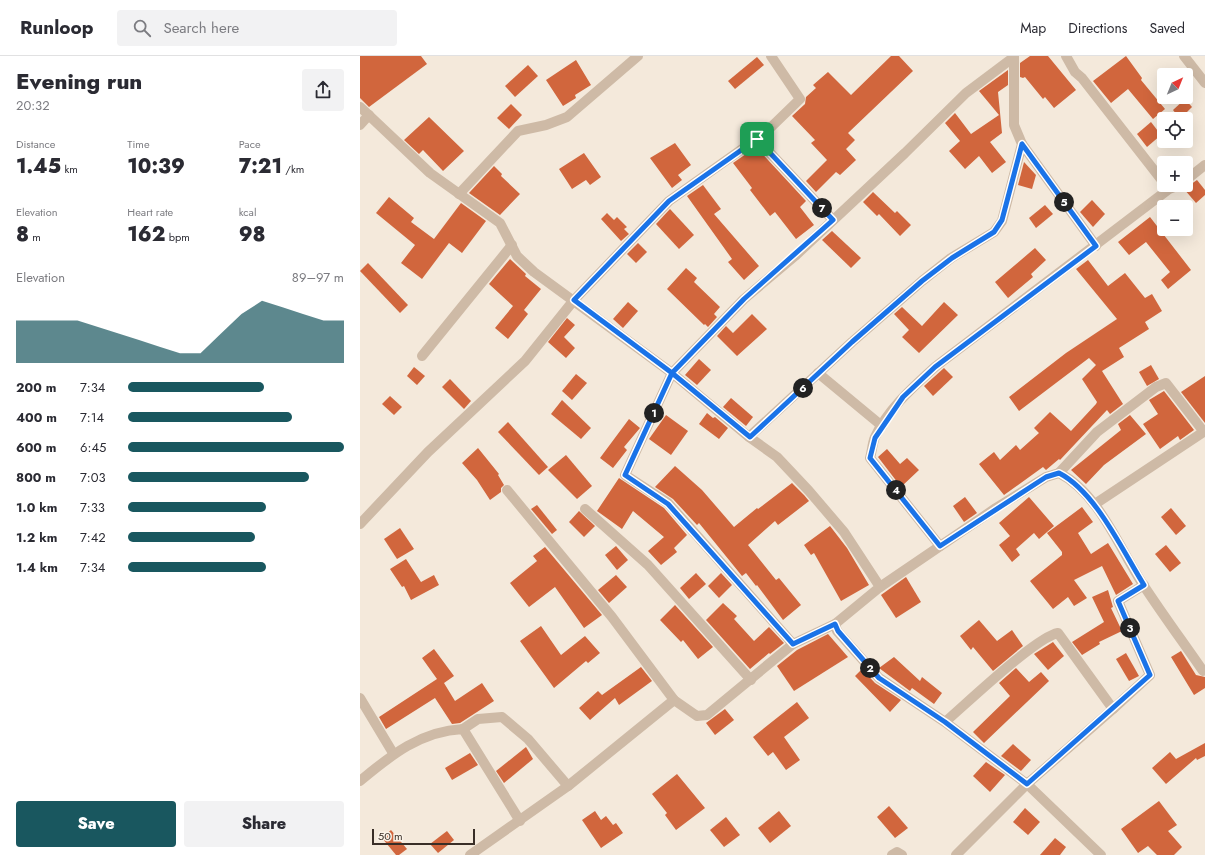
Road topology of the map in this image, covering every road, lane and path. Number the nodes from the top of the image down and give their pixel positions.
1 (638, 56) edge
2 (771, 56) edge
3 (1014, 56) edge
4 (1066, 56) edge
5 (1184, 56) edge
6 (1205, 83) edge
7 (360, 107) edge
8 (369, 115) junction
9 (360, 125) edge
10 (757, 139) junction
11 (1022, 144) junction
12 (1205, 165) edge
13 (1157, 174) edge
14 (1193, 174) edge
15 (1159, 192) edge
16 (459, 194) junction
17 (833, 220) junction
18 (512, 245) junction
19 (1096, 246) junction
20 (574, 300) junction
21 (422, 356) dead end
22 (672, 373) junction
23 (818, 373) junction
24 (882, 426) junction
25 (1204, 431) edge
26 (750, 437) junction
27 (1059, 473) junction
28 (507, 490) dead end
29 (1095, 504) junction
30 (585, 509) dead end
31 (360, 524) edge
32 (940, 546) junction
33 (1144, 585) junction
34 (880, 587) junction
35 (835, 624) junction
36 (793, 644) junction
37 (1203, 671) dead end
38 (751, 680) junction
39 (360, 698) edge
40 (674, 700) junction
41 (1113, 709) junction
42 (945, 722) junction
43 (463, 729) junction
44 (393, 753) junction
45 (360, 781) edge
46 (1027, 784) junction
47 (568, 786) junction
48 (520, 821) junction
49 (470, 855) edge
50 (892, 855) edge
51 (902, 855) edge
52 (956, 855) edge
53 (1101, 855) edge

1 - 16 street
2 - 10 street
3 - 11 street
3 - 17 street
4 - 13 street
5 - 6 street
7 - 8 street
8 - 9 street
8 - 16 street
10 - 17 street
10 - 20 street
11 - 19 street
11 - 23 street
12 - 14 street
15 - 19 street
16 - 18 street
17 - 22 street
18 - 20 street
18 - 21 street
19 - 24 street
20 - 22 street
20 - 31 street
22 - 26 street
22 - 36 street
23 - 24 street
23 - 26 street
24 - 32 street
25 - 27 street
25 - 29 street
26 - 34 street
27 - 29 street
27 - 32 street
28 - 40 street
29 - 33 street
30 - 38 street
32 - 34 street
33 - 37 street
33 - 41 street
34 - 35 street
35 - 36 street
35 - 42 street
36 - 38 street
38 - 40 street
39 - 44 street
40 - 47 street
41 - 42 street
41 - 46 street
42 - 46 street
43 - 44 street
43 - 47 street
43 - 48 street
44 - 45 street
46 - 52 street
46 - 53 street
47 - 48 street
48 - 49 street
50 - 51 street

